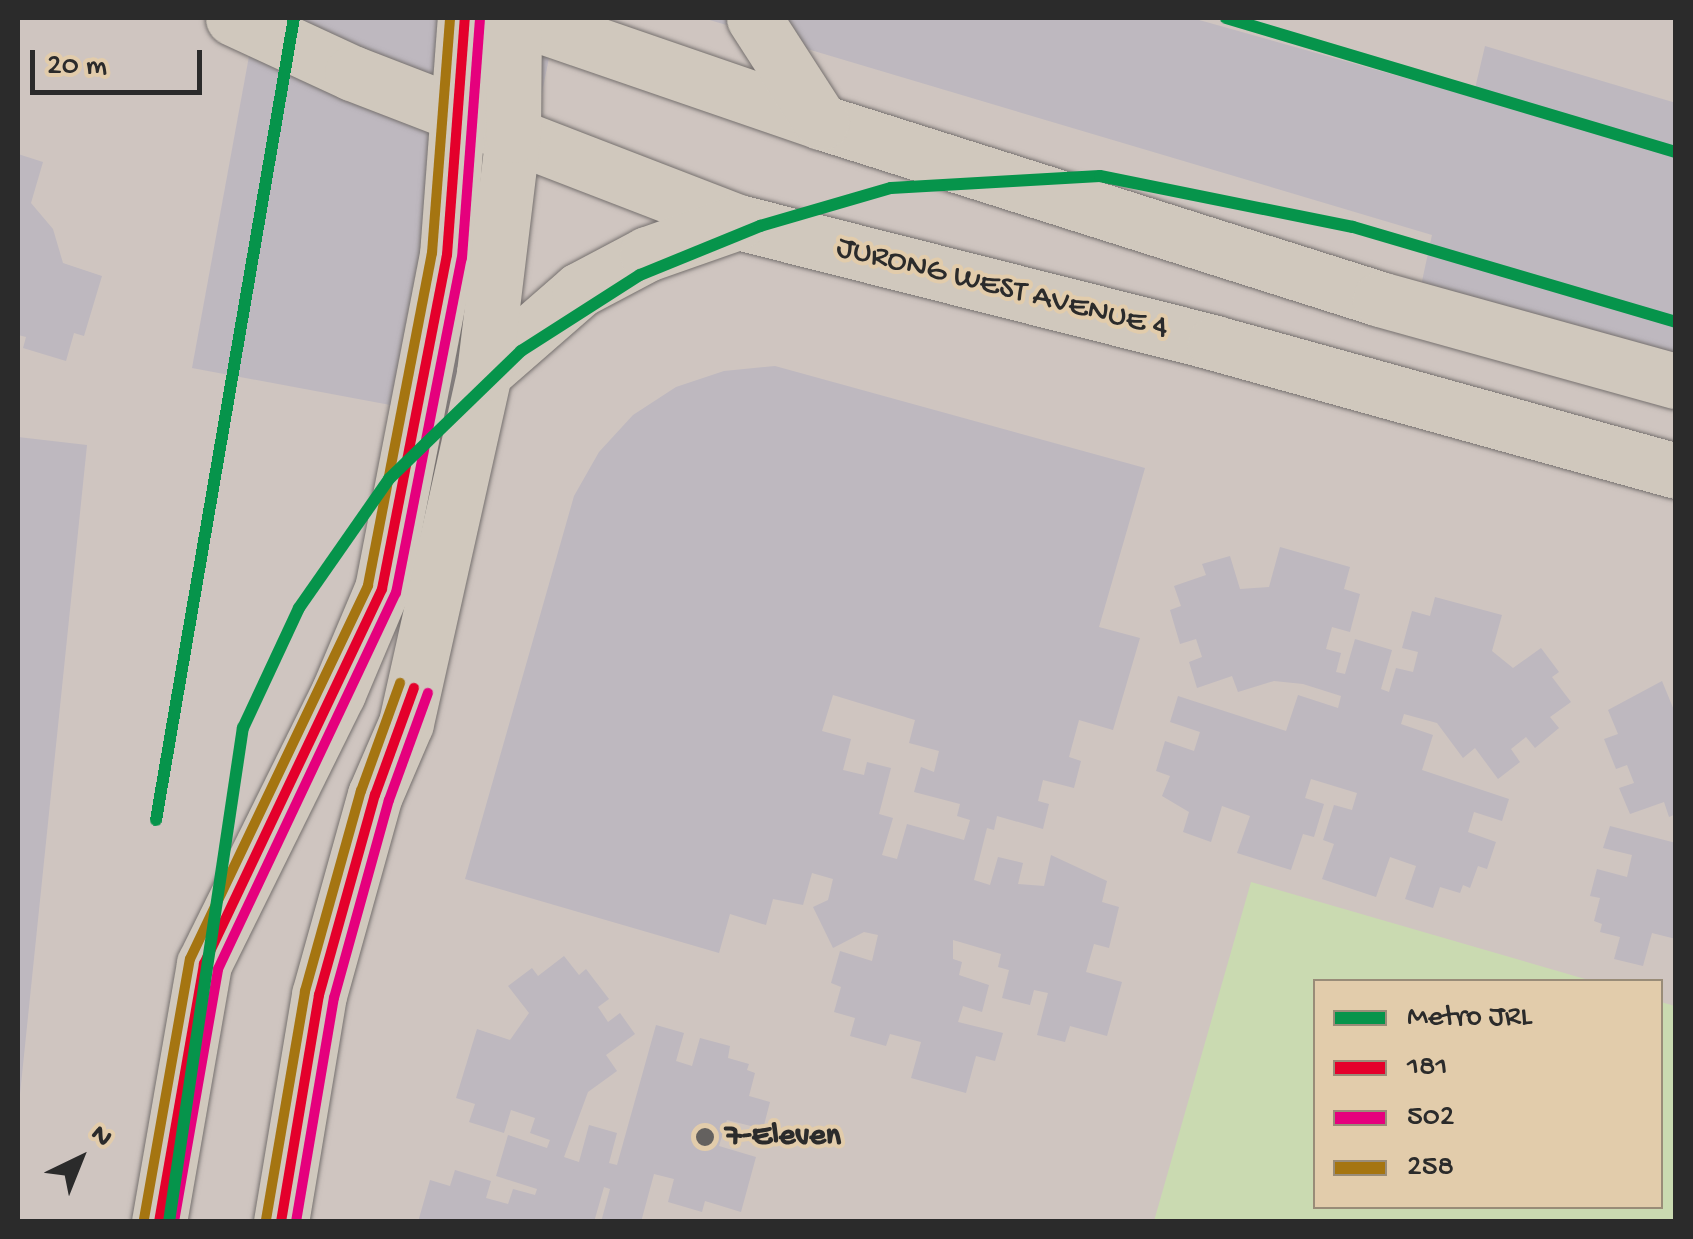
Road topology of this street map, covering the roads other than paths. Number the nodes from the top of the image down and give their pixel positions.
1 (233, 18) edge
2 (465, 18) edge
3 (516, 18) edge
4 (754, 18) edge
5 (455, 112) junction
6 (822, 122) junction
7 (514, 135) junction
8 (738, 222) junction
9 (484, 373) junction
10 (1676, 382) edge
11 (1676, 472) edge
12 (159, 1222) edge
13 (281, 1222) edge

1 - 5 main road, JURONG WEST AVENUE 4
2 - 5 main road
3 - 6 main road
3 - 7 main road
4 - 6 main road
5 - 7 main road, JURONG WEST AVENUE 4
5 - 12 main road
6 - 10 main road
7 - 8 main road, JURONG WEST AVENUE 4
7 - 9 main road
8 - 9 main road
8 - 11 main road, JURONG WEST AVENUE 4
9 - 13 main road

